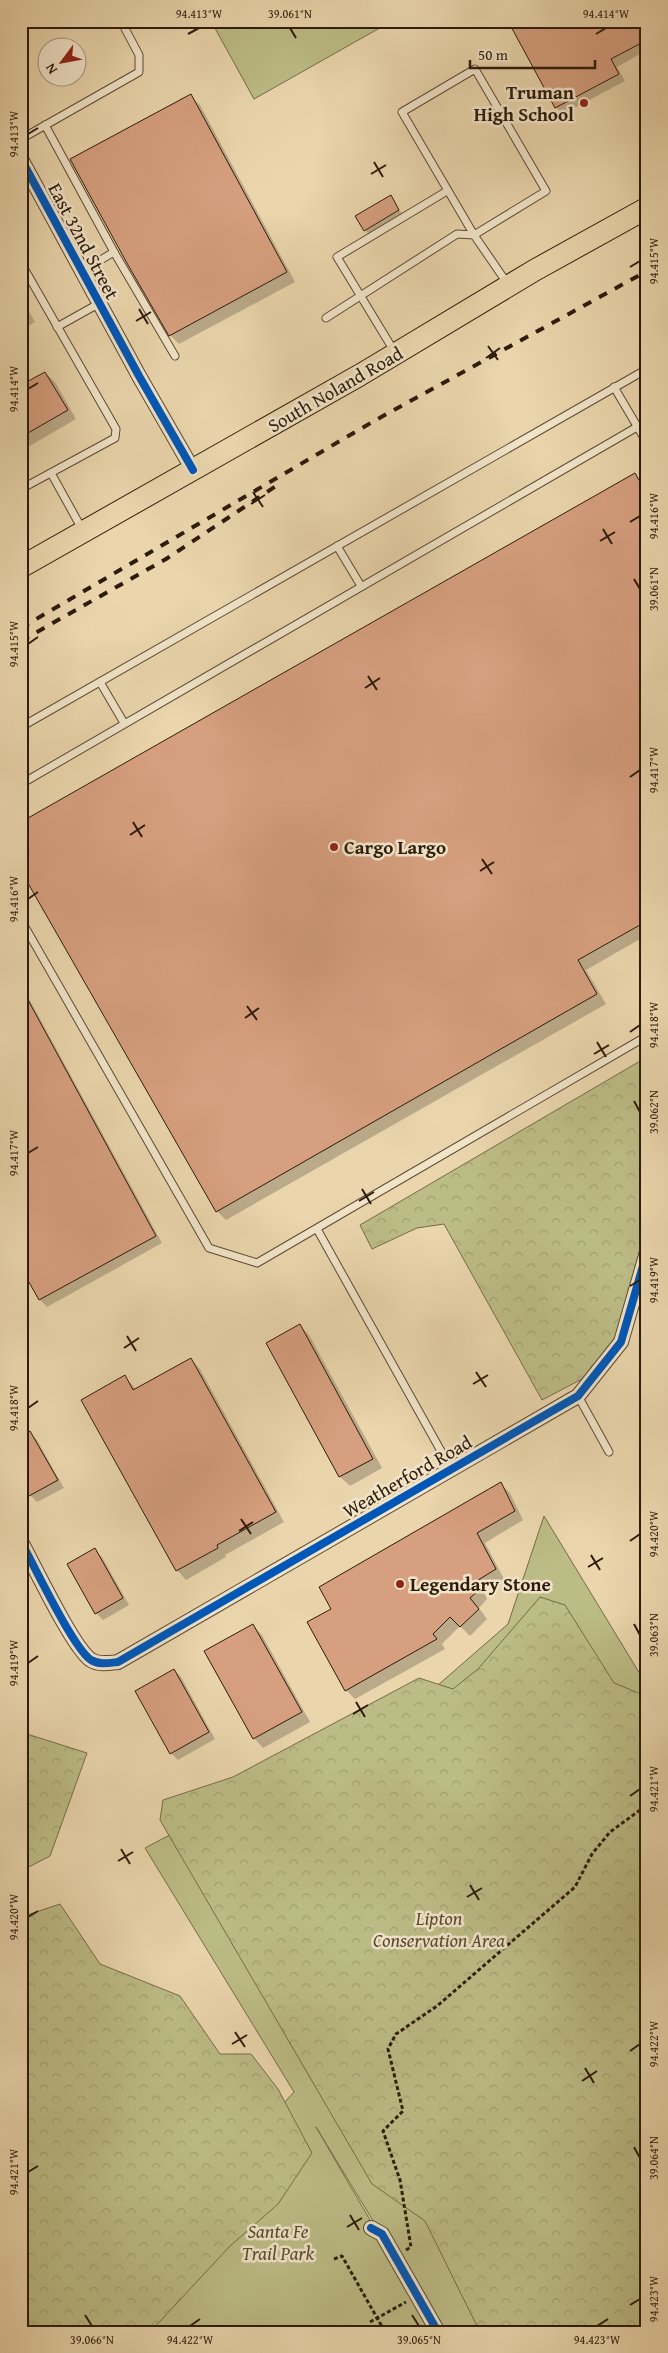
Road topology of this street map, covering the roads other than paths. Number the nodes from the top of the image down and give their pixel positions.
1 (121, 21) edge
2 (45, 125) junction
3 (21, 139) edge
4 (21, 159) edge
5 (25, 174) edge
6 (447, 191) junction
7 (647, 208) edge
8 (474, 235) junction
9 (114, 252) junction
10 (21, 263) edge
11 (82, 271) junction
12 (509, 286) junction
13 (361, 295) junction
14 (100, 303) junction
15 (326, 318) dead end
16 (57, 327) junction
17 (396, 354) junction
18 (175, 356) dead end
19 (647, 369) edge
20 (614, 387) junction
21 (637, 427) junction
22 (647, 443) edge
23 (193, 470) junction
24 (51, 473) junction
25 (21, 489) edge
26 (84, 532) junction
27 (337, 546) junction
28 (21, 567) edge
29 (361, 586) junction
30 (100, 682) junction
31 (124, 723) junction
32 (21, 727) edge
33 (21, 784) edge
34 (21, 920) edge
35 (646, 1038) edge
36 (317, 1229) junction
37 (647, 1252) edge
38 (578, 1396) junction
39 (609, 1452) dead end
40 (451, 1469) junction
41 (21, 1542) edge
42 (371, 2228) dead end
43 (438, 2332) edge

1 - 2 lane
2 - 3 lane
2 - 9 lane
4 - 5 street, East 32nd Street
5 - 11 street, East 32nd Street
6 - 8 lane
6 - 8 lane
6 - 13 lane
7 - 12 main road, South Noland Road
8 - 12 lane
8 - 13 lane
9 - 11 lane
9 - 18 lane
10 - 16 lane
11 - 14 street, East 32nd Street
12 - 17 main road, South Noland Road
13 - 15 lane
13 - 17 lane
14 - 16 lane
14 - 23 street, East 32nd Street
16 - 24 lane
17 - 23 main road, South Noland Road
19 - 20 lane
20 - 21 lane
20 - 27 lane
21 - 22 lane
21 - 29 lane
23 - 26 main road, South Noland Road
24 - 25 lane
24 - 26 lane
26 - 28 main road, South Noland Road
27 - 29 lane
27 - 30 lane
29 - 31 lane
30 - 31 lane
30 - 32 lane
31 - 33 lane
34 - 36 lane
35 - 36 lane
36 - 40 lane
37 - 38 street, Weatherford Road
38 - 39 lane
38 - 40 street, Weatherford Road
40 - 41 street, Weatherford Road
42 - 43 street

